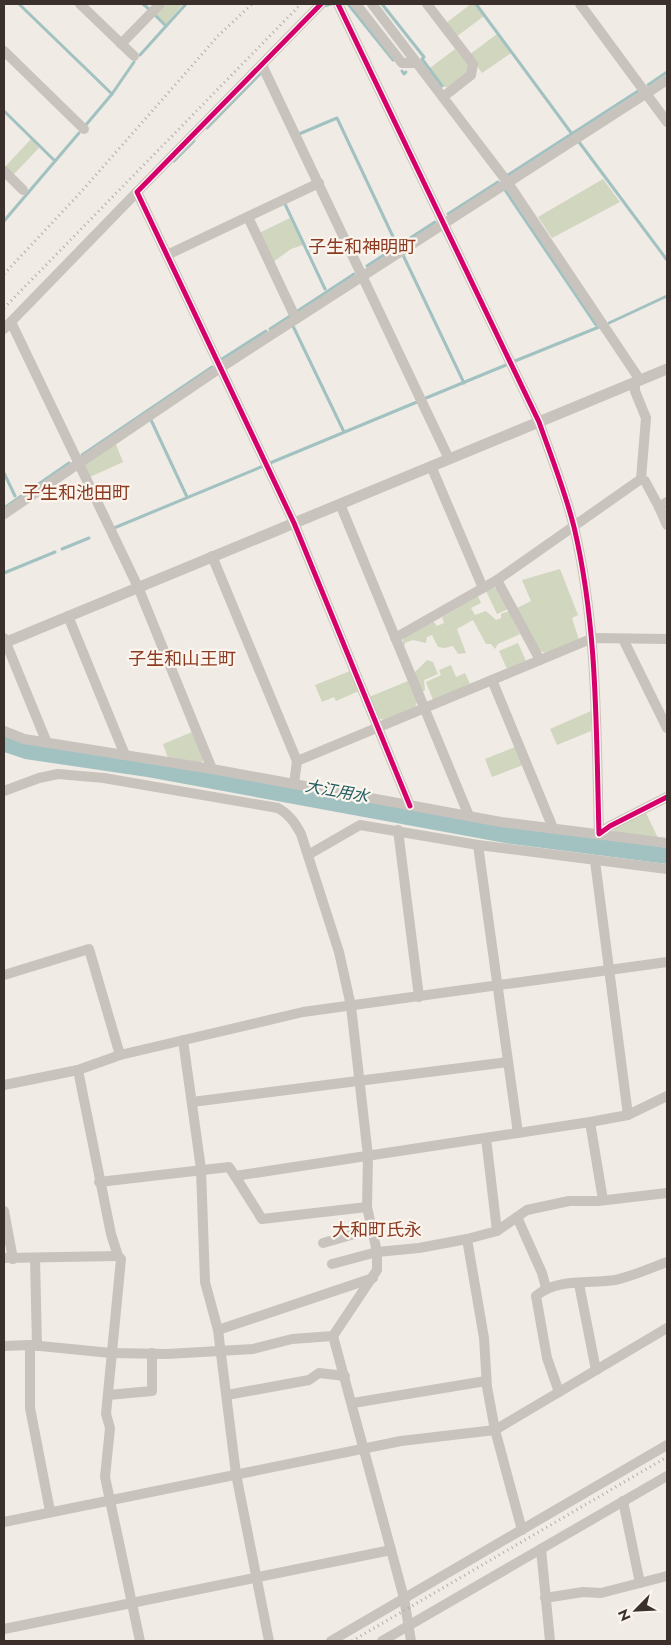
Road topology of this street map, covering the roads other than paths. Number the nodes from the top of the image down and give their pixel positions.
1 (80, 4) edge
2 (160, 4) edge
3 (320, 4) edge
4 (338, 4) edge
5 (356, 4) edge
6 (372, 4) edge
7 (427, 4) edge
8 (580, 4) edge
9 (122, 44) junction
10 (4, 51) edge
11 (134, 56) dead end
12 (416, 63) junction
13 (262, 65) junction
14 (667, 80) edge
15 (646, 94) junction
16 (443, 97) junction
17 (667, 122) edge
18 (84, 129) dead end
19 (4, 171) edge
20 (508, 183) junction
21 (318, 184) junction
22 (23, 190) dead end
23 (137, 192) junction
24 (248, 217) junction
25 (443, 222) junction
26 (167, 255) junction
27 (362, 275) junction
28 (296, 319) junction
29 (7, 326) edge
30 (220, 368) junction
31 (667, 369) edge
32 (637, 381) junction
33 (539, 422) junction
34 (449, 459) junction
35 (78, 464) junction
36 (431, 466) junction
37 (640, 479) junction
38 (340, 504) junction
39 (663, 505) edge
40 (4, 514) edge
41 (294, 522) junction
42 (667, 525) edge
43 (574, 526) junction
44 (212, 556) junction
45 (497, 580) junction
46 (138, 587) junction
47 (483, 588) junction
48 (68, 616) junction
49 (395, 638) junction
50 (593, 638) junction
51 (623, 639) junction
52 (667, 639) edge
53 (4, 641) edge
54 (540, 660) junction
55 (492, 680) junction
56 (424, 708) junction
57 (378, 727) junction
58 (667, 728) edge
59 (4, 731) edge
60 (47, 743) junction
61 (125, 755) junction
62 (297, 760) junction
63 (212, 769) junction
64 (294, 784) junction
65 (4, 791) edge
66 (667, 797) edge
67 (410, 806) junction
68 (469, 816) junction
69 (554, 828) junction
70 (398, 830) junction
71 (599, 834) junction
72 (667, 844) edge
73 (478, 845) junction
74 (308, 855) junction
75 (595, 861) junction
76 (667, 869) edge
77 (667, 962) edge
78 (610, 970) junction
79 (4, 975) edge
80 (499, 986) junction
81 (419, 997) junction
82 (351, 1006) junction
83 (183, 1040) junction
84 (120, 1055) junction
85 (508, 1062) junction
86 (78, 1070) junction
87 (361, 1080) junction
88 (4, 1085) edge
89 (667, 1096) edge
90 (192, 1102) junction
91 (628, 1115) junction
92 (590, 1122) junction
93 (518, 1132) junction
94 (486, 1138) junction
95 (368, 1156) junction
96 (201, 1169) junction
97 (235, 1176) junction
98 (99, 1182) junction
99 (667, 1194) edge
100 (603, 1200) junction
101 (367, 1207) junction
102 (4, 1211) edge
103 (517, 1217) junction
104 (372, 1229) junction
105 (497, 1230) junction
106 (467, 1239) junction
107 (323, 1243) dead end
108 (378, 1252) junction
109 (118, 1256) junction
110 (34, 1258) junction
111 (8, 1259) edge
112 (667, 1262) edge
113 (332, 1264) dead end
114 (373, 1278) junction
115 (579, 1284) junction
116 (546, 1288) junction
117 (667, 1328) edge
118 (218, 1330) junction
119 (333, 1336) junction
120 (4, 1346) edge
121 (34, 1346) junction
122 (221, 1350) junction
123 (111, 1353) junction
124 (152, 1354) junction
125 (596, 1370) junction
126 (345, 1376) junction
127 (486, 1381) junction
128 (559, 1392) junction
129 (108, 1395) junction
130 (226, 1395) junction
131 (353, 1403) junction
132 (495, 1430) junction
133 (667, 1445) edge
134 (364, 1448) junction
135 (236, 1474) junction
136 (667, 1476) edge
137 (109, 1499) junction
138 (623, 1502) junction
139 (50, 1511) junction
140 (4, 1522) edge
141 (522, 1530) junction
142 (541, 1549) junction
143 (391, 1550) junction
144 (667, 1576) edge
145 (257, 1578) junction
146 (640, 1583) junction
147 (404, 1598) junction
148 (545, 1598) junction
149 (132, 1602) junction
150 (409, 1626) junction
151 (4, 1629) edge
152 (140, 1641) edge
153 (270, 1641) edge
154 (331, 1641) edge
155 (382, 1641) edge
156 (411, 1641) edge
157 (550, 1641) edge

1 - 9 street
2 - 9 street
3 - 13 street
4 - 25 street
5 - 12 street
6 - 12 street
7 - 16 street
8 - 15 street
9 - 11 street
10 - 18 street
12 - 16 street
13 - 21 street
13 - 23 street
14 - 15 street
15 - 17 street
15 - 20 street
16 - 20 street
19 - 22 street
20 - 25 street
20 - 32 street
21 - 24 street
21 - 27 street
23 - 26 street
23 - 29 street
24 - 26 street
24 - 28 street
25 - 27 street
25 - 33 street
26 - 30 street
27 - 28 street
27 - 34 street
28 - 30 street
29 - 35 street
30 - 35 street
30 - 41 street
31 - 32 street
32 - 33 street
32 - 37 street
33 - 34 street
33 - 43 street
34 - 36 street
35 - 40 street
35 - 46 street
36 - 38 street
36 - 47 street
37 - 39 street
37 - 43 street
38 - 41 street
38 - 49 street
39 - 42 street
41 - 44 street
41 - 57 street
43 - 45 street
43 - 50 street
44 - 46 street
44 - 62 street
45 - 47 street
45 - 54 street
46 - 48 street
46 - 63 street
47 - 49 street
48 - 53 street
48 - 61 street
49 - 56 street
50 - 51 street
50 - 54 street
50 - 71 street
51 - 52 street
51 - 58 street
53 - 60 street
54 - 55 street
55 - 56 street
55 - 69 street
56 - 57 street
56 - 68 street
57 - 62 street
57 - 67 street
59 - 60 street
60 - 61 street
61 - 63 street
62 - 64 street
63 - 64 street
64 - 67 street
65 - 74 street
66 - 71 street
67 - 68 street
68 - 69 street
69 - 71 street
70 - 73 street
70 - 74 street
70 - 81 street
71 - 72 street
73 - 75 street
73 - 80 street
74 - 82 street
75 - 76 street
75 - 78 street
77 - 78 street
78 - 80 street
78 - 91 street
79 - 84 street
80 - 81 street
80 - 85 street
81 - 82 street
82 - 83 street
82 - 87 street
83 - 84 street
83 - 90 street
84 - 86 street
85 - 87 street
85 - 93 street
86 - 88 street
86 - 98 street
87 - 90 street
87 - 95 street
89 - 91 street
90 - 96 street
91 - 92 street
92 - 93 street
92 - 100 street
93 - 94 street
94 - 95 street
94 - 105 street
95 - 97 street
95 - 101 street
96 - 97 street
96 - 98 street
96 - 118 street
97 - 101 street
98 - 109 street
99 - 100 street
100 - 103 street
101 - 104 street
102 - 111 street
103 - 105 street
103 - 116 street
104 - 107 street
104 - 108 street
105 - 106 street
106 - 108 street
106 - 127 street
108 - 113 street
108 - 114 street
109 - 110 street
109 - 123 street
110 - 111 street
110 - 121 street
112 - 115 street
114 - 118 street
114 - 119 street
115 - 116 street
115 - 125 street
116 - 128 street
117 - 125 street
118 - 122 street
119 - 122 street
119 - 126 street
120 - 121 street
121 - 123 street
121 - 139 street
122 - 124 street
122 - 130 street
123 - 124 street
123 - 129 street
124 - 129 street
125 - 128 street
126 - 130 street
126 - 131 street
127 - 131 street
127 - 132 street
128 - 132 street
129 - 137 street
130 - 135 street
131 - 134 street
132 - 134 street
132 - 141 street
133 - 141 street
134 - 135 street
134 - 143 street
135 - 137 street
135 - 145 street
136 - 138 street
137 - 139 street
137 - 149 street
138 - 142 street
138 - 146 street
139 - 140 street
141 - 147 street
142 - 148 street
142 - 150 street
143 - 145 street
143 - 147 street
144 - 146 street
145 - 149 street
145 - 153 street
146 - 148 street
147 - 150 street
147 - 154 street
148 - 157 street
149 - 151 street
149 - 152 street
150 - 155 street
150 - 156 street

